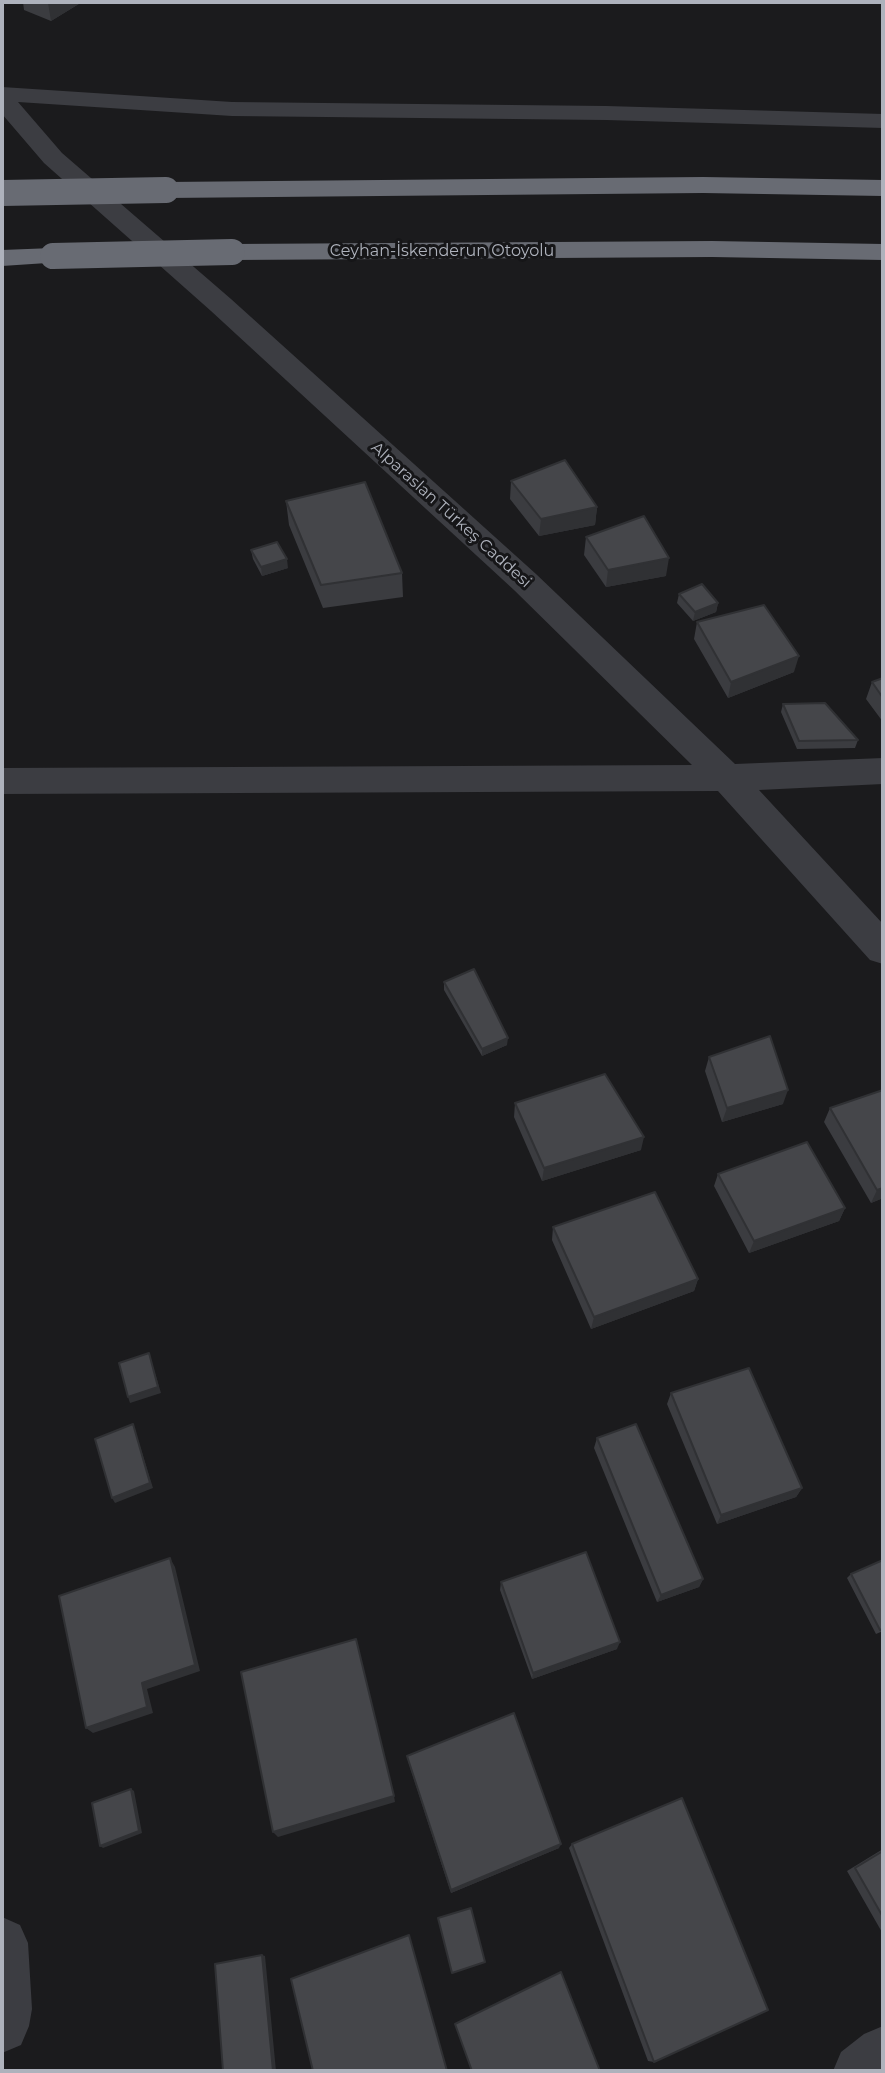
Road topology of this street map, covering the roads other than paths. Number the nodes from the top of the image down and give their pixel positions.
1 (2, 96) edge
2 (883, 121) edge
3 (883, 188) edge
4 (2, 193) edge
5 (883, 251) edge
6 (2, 258) edge
7 (883, 771) edge
8 (727, 778) junction
9 (2, 781) edge
10 (883, 949) edge
11 (2, 1943) edge
12 (2, 2026) edge
13 (883, 2053) edge
14 (860, 2071) edge

1 - 2 street
1 - 8 street, Alparaslan Türkeş Caddesi
3 - 4 highway, bridge
5 - 6 highway, Ceyhan-İskenderun Otoyolu, bridge
7 - 8 street
8 - 9 street
8 - 10 street, Alparaslan Türkeş Caddesi
11 - 12 street
13 - 14 street

